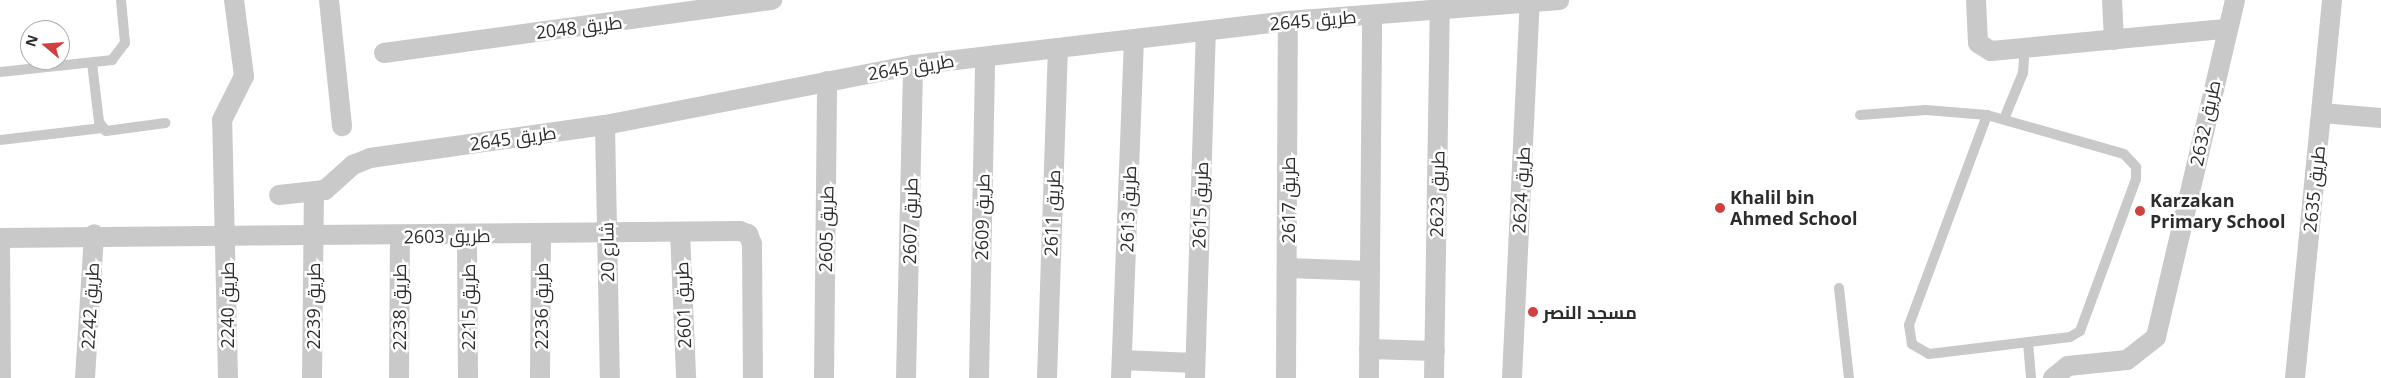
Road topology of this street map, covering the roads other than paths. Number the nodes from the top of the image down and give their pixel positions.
1 (122, 0) edge
2 (234, 0) edge
3 (329, 0) edge
4 (772, 0) edge
5 (1559, 0) edge
6 (1976, 0) edge
7 (2112, 0) edge
8 (2236, 0) edge
9 (2332, 0) edge
10 (1522, 2) edge
11 (1440, 10) junction
12 (1372, 16) junction
13 (1288, 21) junction
14 (2226, 29) junction
15 (1206, 31) junction
16 (1134, 40) junction
17 (2114, 40) junction
18 (2025, 45) junction
19 (1058, 48) junction
20 (384, 53) dead end
21 (985, 57) junction
22 (92, 63) junction
23 (913, 65) junction
24 (0, 72) edge
25 (827, 81) junction
26 (2322, 113) junction
27 (1860, 115) dead end
28 (1987, 115) junction
29 (2381, 118) edge
30 (2004, 119) junction
31 (165, 123) dead end
32 (605, 125) junction
33 (342, 126) dead end
34 (102, 128) junction
35 (0, 140) edge
36 (314, 192) junction
37 (279, 195) dead end
38 (680, 232) junction
39 (227, 233) junction
40 (606, 233) junction
41 (94, 234) junction
42 (541, 234) junction
43 (313, 235) junction
44 (467, 236) junction
45 (400, 237) junction
46 (0, 238) edge
47 (1288, 268) junction
48 (1370, 271) junction
49 (1839, 288) dead end
50 (2028, 343) junction
51 (1369, 349) junction
52 (1435, 351) junction
53 (1121, 369) edge
54 (1195, 371) edge
55 (1, 378) edge
56 (85, 378) edge
57 (228, 378) edge
58 (312, 378) edge
59 (399, 378) edge
60 (468, 378) edge
61 (540, 378) edge
62 (610, 378) edge
63 (686, 378) edge
64 (753, 378) edge
65 (824, 378) edge
66 (906, 378) edge
67 (979, 378) edge
68 (1047, 378) edge
69 (1286, 378) edge
70 (1369, 378) edge
71 (1434, 378) edge
72 (1512, 378) edge
73 (1849, 378) edge
74 (2031, 378) edge
75 (2052, 378) edge
76 (2295, 378) edge

1 - 22 lane
2 - 39 street, طريق 2240
3 - 33 street
4 - 20 street, طريق 2048
5 - 10 street, طريق 2645
6 - 18 street
7 - 17 street
8 - 14 street, طريق 2632
9 - 26 street, طريق 2635
10 - 11 street, طريق 2645
10 - 72 street, طريق 2624
11 - 12 street, طريق 2645
11 - 52 street, طريق 2623
12 - 13 street, طريق 2645
12 - 48 street
13 - 15 street, طريق 2645
13 - 47 street, طريق 2617
14 - 17 street
14 - 75 street, طريق 2632
15 - 16 street, طريق 2645
15 - 54 street, طريق 2615
16 - 19 street, طريق 2645
16 - 53 street, طريق 2613
17 - 18 street
18 - 30 lane
19 - 21 street, طريق 2645
19 - 68 street, طريق 2611
21 - 23 street, طريق 2645
21 - 67 street, طريق 2609
22 - 24 lane
22 - 34 lane
23 - 25 street, طريق 2645
23 - 66 street, طريق 2607
25 - 32 street, طريق 2645
25 - 65 street, طريق 2605
26 - 29 street
26 - 76 street, طريق 2635
27 - 28 lane
28 - 30 lane
28 - 50 lane
30 - 50 lane
31 - 34 lane
32 - 36 street, طريق 2645
32 - 40 street, شارع 20
34 - 35 lane
36 - 37 street, طريق 2645
36 - 43 street, طريق 2239
38 - 40 street, طريق 2603
38 - 63 street, طريق 2601
38 - 64 street, طريق 2603
39 - 41 street, طريق 2603
39 - 43 street, طريق 2603
39 - 57 street, طريق 2240
40 - 42 street, طريق 2603
40 - 62 street, شارع 20
41 - 46 street, طريق 2603
41 - 56 street, طريق 2242
42 - 44 street, طريق 2603
42 - 61 street, طريق 2236
43 - 45 street, طريق 2603
43 - 58 street, طريق 2239
44 - 45 street, طريق 2603
44 - 60 street, طريق 2215
45 - 59 street, طريق 2238
46 - 55 street
47 - 48 street
47 - 69 street, طريق 2617
48 - 51 street
49 - 73 lane
50 - 74 lane
51 - 52 street
51 - 70 street
52 - 71 street, طريق 2623
53 - 54 street

